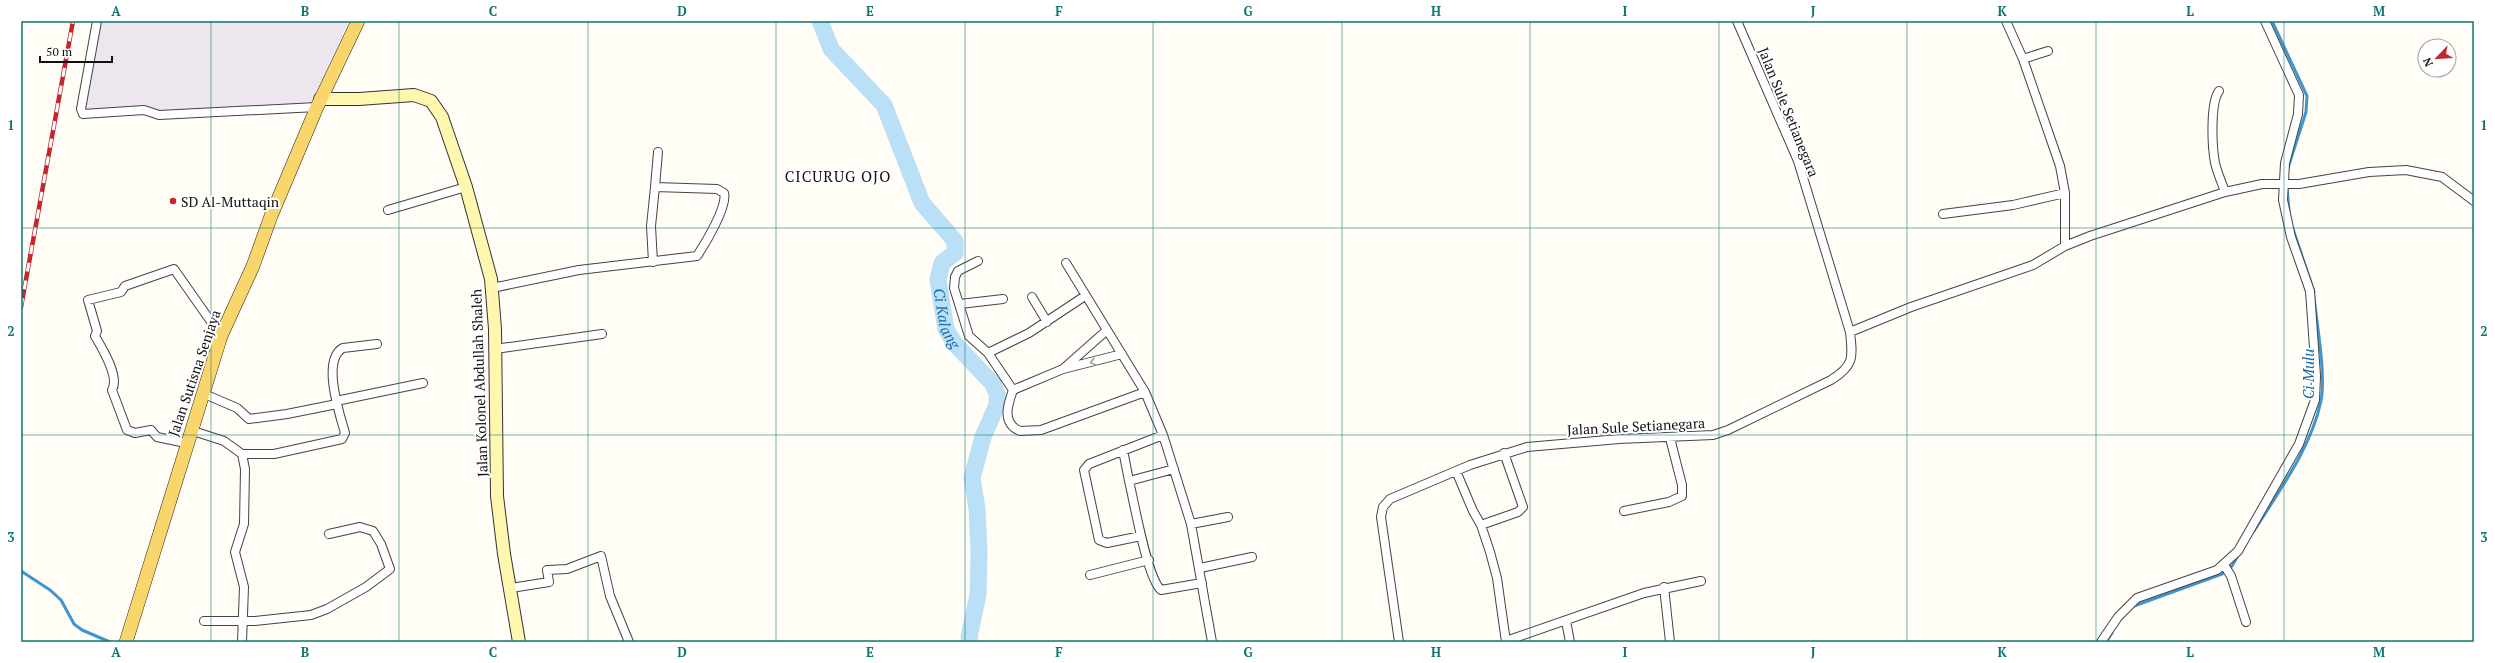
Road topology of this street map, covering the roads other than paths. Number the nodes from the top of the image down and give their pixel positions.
1 (97, 21) edge
2 (358, 21) edge
3 (1737, 21) edge
4 (2006, 21) edge
5 (2265, 21) edge
6 (2048, 51) dead end
7 (2023, 59) junction
8 (2219, 91) dead end
9 (319, 103) junction
10 (658, 152) dead end
11 (2287, 184) junction
12 (466, 187) junction
13 (655, 187) junction
14 (2226, 192) junction
15 (2065, 194) junction
16 (2474, 201) edge
17 (388, 210) dead end
18 (1943, 214) dead end
19 (2065, 246) junction
20 (978, 261) dead end
21 (653, 262) junction
22 (1066, 263) dead end
23 (492, 288) junction
24 (1086, 296) junction
25 (1032, 297) dead end
26 (1003, 299) dead end
27 (960, 304) junction
28 (1047, 322) junction
29 (1106, 331) junction
30 (1850, 332) junction
31 (602, 334) dead end
32 (221, 336) junction
33 (377, 344) dead end
34 (495, 349) junction
35 (988, 353) junction
36 (1122, 354) junction
37 (1063, 369) junction
38 (423, 383) dead end
39 (1013, 390) junction
40 (1145, 392) junction
41 (202, 393) junction
42 (336, 402) junction
43 (190, 430) junction
44 (1163, 435) junction
45 (1670, 438) junction
46 (186, 443) junction
47 (1123, 450) junction
48 (1504, 453) junction
49 (242, 454) junction
50 (1174, 469) junction
51 (1456, 471) junction
52 (1129, 481) junction
53 (1624, 511) dead end
54 (1228, 516) dead end
55 (1191, 524) junction
56 (1481, 525) junction
57 (330, 534) dead end
58 (1141, 536) junction
59 (1252, 557) dead end
60 (1149, 560) junction
61 (2224, 566) junction
62 (1200, 568) junction
63 (1090, 575) dead end
64 (1701, 581) dead end
65 (1202, 583) junction
66 (1664, 587) junction
67 (511, 588) junction
68 (241, 621) junction
69 (1566, 621) junction
70 (204, 622) dead end
71 (2246, 622) dead end
72 (127, 639) edge
73 (242, 642) edge
74 (520, 642) edge
75 (630, 642) edge
76 (1212, 642) edge
77 (1399, 642) edge
78 (1506, 642) edge
79 (1570, 642) edge
80 (1670, 642) edge
81 (2101, 642) edge

1 - 9 street
2 - 9 main road, Jalan Sutisna Senjaya
3 - 30 street, Jalan Sule Setianegara
4 - 7 street
5 - 11 street
6 - 7 street
7 - 15 street
8 - 14 street
9 - 12 main road, Jalan Kolonel Abdullah Shaleh
9 - 32 main road, Jalan Sutisna Senjaya
10 - 13 street
11 - 14 street
11 - 16 street
11 - 61 street
12 - 17 street
12 - 23 main road, Jalan Kolonel Abdullah Shaleh
13 - 21 street
13 - 21 street
14 - 19 street
15 - 18 street
15 - 19 street
19 - 30 street
20 - 27 street
21 - 23 street
22 - 24 street
23 - 34 main road, Jalan Kolonel Abdullah Shaleh
24 - 28 street
24 - 29 street
25 - 28 street
26 - 27 street
27 - 35 street
28 - 35 street
29 - 36 street
29 - 37 street
30 - 45 street, Jalan Sule Setianegara
31 - 34 street
32 - 41 main road, Jalan Sutisna Senjaya
32 - 46 street
33 - 42 street
34 - 67 main road, Jalan Kolonel Abdullah Shaleh
35 - 39 street
36 -> 37 street
36 - 40 street
37 - 39 street
38 - 42 street
39 - 40 street
40 - 44 street
41 - 42 street
41 - 43 main road, Jalan Sutisna Senjaya
42 - 49 street
43 - 46 main road, Jalan Sutisna Senjaya
43 - 49 street
44 - 47 street
44 - 50 street
45 - 48 street, Jalan Sule Setianegara
45 - 53 street
46 - 72 main road, Jalan Sutisna Senjaya
47 - 52 street
47 - 58 street
48 - 51 street, Jalan Sule Setianegara
48 - 56 street
49 - 68 street
50 - 52 street
50 - 55 street
51 - 56 street
51 - 77 street, Jalan Sule Setianegara
52 - 58 street
54 - 55 street
55 - 62 street
56 - 78 street
57 - 68 street
58 - 60 street
59 - 62 street
60 - 63 street
60 - 65 street
61 - 71 street
61 - 81 street
62 - 65 street
64 - 66 street
65 - 76 street
66 - 69 street
66 - 80 street
67 - 74 main road, Jalan Kolonel Abdullah Shaleh
67 - 75 street
68 - 70 street
68 - 73 street
69 - 78 street
69 - 79 street

